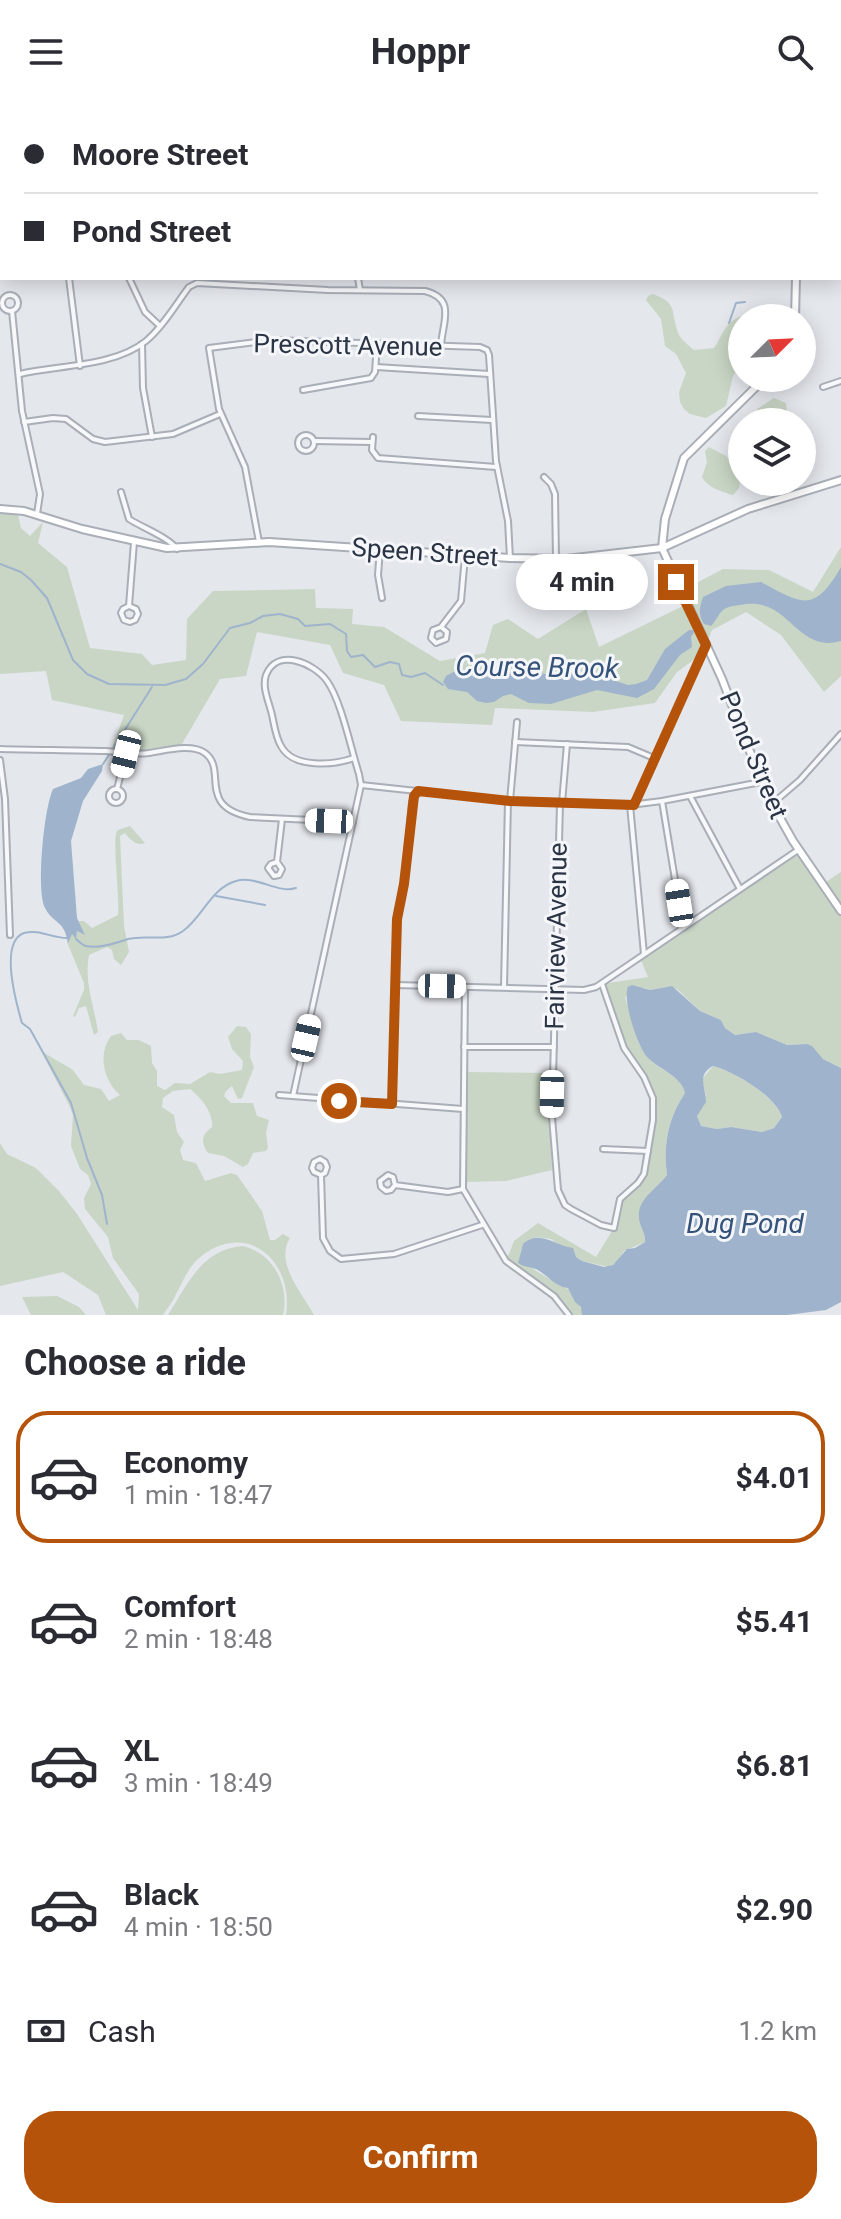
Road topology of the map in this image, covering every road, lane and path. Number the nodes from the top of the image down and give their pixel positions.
1 (69, 280) edge
2 (130, 280) edge
3 (358, 280) edge
4 (796, 280) edge
5 (193, 281) edge
6 (360, 290) junction
7 (795, 304) edge
8 (12, 311) junction
9 (159, 325) junction
10 (142, 344) junction
11 (377, 344) junction
12 (441, 346) junction
13 (80, 366) junction
14 (376, 370) junction
15 (20, 374) junction
16 (490, 374) junction
17 (841, 381) edge
18 (823, 387) dead end
19 (303, 390) dead end
20 (751, 392) edge
21 (220, 414) junction
22 (418, 416) dead end
23 (493, 420) junction
24 (24, 422) junction
25 (152, 437) junction
26 (314, 441) junction
27 (496, 467) junction
28 (544, 477) dead end
29 (841, 480) edge
30 (121, 492) dead end
31 (0, 509) edge
32 (37, 514) junction
33 (134, 542) junction
34 (259, 542) junction
35 (662, 548) junction
36 (177, 549) junction
37 (380, 549) junction
38 (465, 556) junction
39 (510, 558) junction
40 (540, 559) junction
41 (556, 559) junction
42 (541, 587) junction
43 (382, 598) dead end
44 (129, 606) junction
45 (441, 627) junction
46 (706, 645) junction
47 (517, 722) dead end
48 (841, 734) edge
49 (515, 742) junction
50 (567, 744) junction
51 (0, 749) edge
52 (126, 754) junction
53 (354, 758) junction
54 (654, 758) junction
55 (0, 760) edge
56 (761, 782) junction
57 (361, 785) junction
58 (117, 789) dead end
59 (418, 791) junction
60 (690, 796) junction
61 (509, 801) junction
62 (662, 801) junction
63 (561, 803) junction
64 (772, 804) junction
65 (632, 805) junction
66 (282, 819) junction
67 (353, 822) junction
68 (798, 850) junction
69 (277, 862) dead end
70 (740, 890) junction
71 (841, 911) edge
72 (0, 917) edge
73 (10, 918) junction
74 (683, 928) junction
75 (10, 935) dead end
76 (644, 955) junction
77 (602, 984) junction
78 (395, 985) junction
79 (465, 987) junction
80 (504, 987) junction
81 (555, 989) junction
82 (464, 1047) junction
83 (554, 1047) junction
84 (279, 1095) dead end
85 (293, 1096) junction
86 (392, 1104) junction
87 (463, 1109) junction
88 (603, 1149) dead end
89 (648, 1151) junction
90 (321, 1175) dead end
91 (395, 1185) dead end
92 (463, 1189) junction
93 (482, 1225) junction
94 (569, 1315) edge

1 - 13 street
2 - 9 street
3 - 6 street
4 - 7 street
5 - 6 street
5 - 9 street
6 - 12 street
8 - 8 street
8 - 15 street
9 - 10 street
10 - 13 street
10 - 25 street
11 - 12 street, Prescott Avenue
11 - 14 street
11 - 21 street, Prescott Avenue
12 - 16 street, Prescott Avenue
13 - 15 street
14 - 16 street
14 - 19 street
15 - 24 street
16 - 23 street
17 - 18 street
20 - 35 street
21 - 25 street
21 - 34 street
22 - 23 street
23 - 27 street
24 - 25 street
24 - 32 street
26 - 26 street
26 - 27 street
27 - 39 street
28 - 41 street
29 - 35 street, Speen Street
30 - 36 street
31 - 32 street, Speen Street
32 - 33 street, Speen Street
33 - 36 street, Speen Street
33 - 44 street
34 - 36 street, Speen Street
34 - 37 street, Speen Street
35 - 41 street, Speen Street
35 - 46 street, Pond Street
37 - 38 street, Speen Street
37 - 43 street
38 - 39 street, Speen Street
38 - 45 street
39 - 40 street, Speen Street
40 - 41 street, Speen Street
40 - 42 street
42 - 42 street
44 - 44 street
45 - 45 street
46 - 54 street
46 - 56 street, Pond Street
47 - 49 street
48 - 64 street
49 - 50 street
49 - 61 street
50 - 54 street
50 - 63 street, Fairview Avenue
51 - 52 street
52 - 58 street
52 - 66 street
53 - 53 street
53 - 57 street
54 - 65 street
55 - 73 street
56 - 60 street
56 - 64 street, Pond Street
57 - 59 street
57 - 67 street
59 - 61 street
59 - 78 street
60 - 62 street
60 - 70 street
61 - 63 street
61 - 80 street
62 - 65 street
62 - 74 street
63 - 65 street
63 - 81 street, Fairview Avenue
64 - 68 street, Pond Street
65 - 76 street
66 - 67 street
66 - 69 street
67 - 85 street
68 - 70 street
68 - 71 street, Pond Street
70 - 74 street
72 - 73 street
73 - 75 street
74 - 76 street
76 - 77 street
77 - 81 street
77 - 89 street
78 - 79 street
78 - 86 street
79 - 80 street
79 - 82 street
80 - 81 street
81 - 83 street, Fairview Avenue
82 - 83 street
82 - 87 street
83 - 89 street, Fairview Avenue
84 - 85 street
85 - 86 street
86 - 87 street
87 - 92 street
88 - 89 street
90 - 93 street
91 - 92 street
92 - 93 street
93 - 94 street

